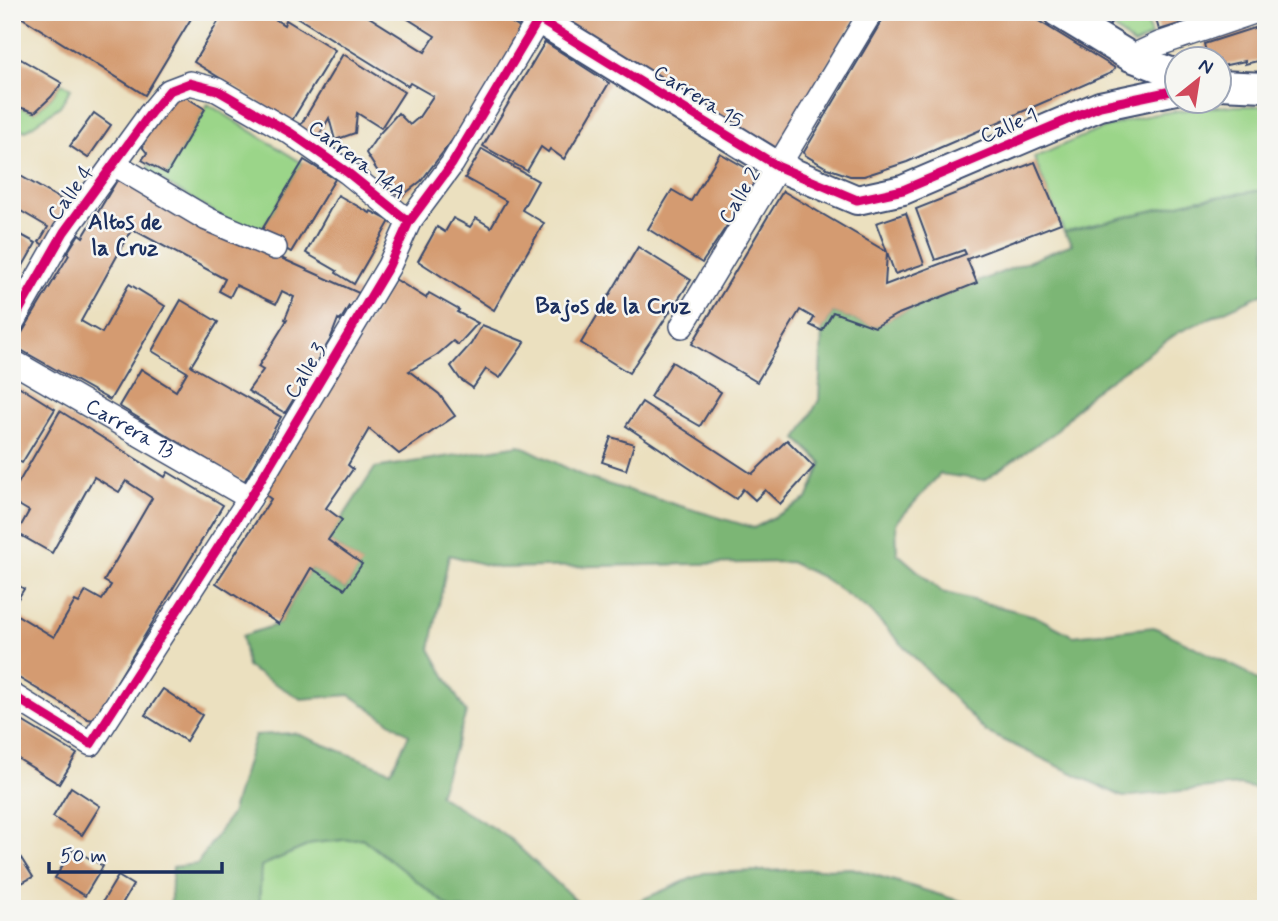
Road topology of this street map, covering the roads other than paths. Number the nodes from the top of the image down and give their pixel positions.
1 (871, 12) edge
2 (1057, 12) edge
3 (1254, 12) edge
4 (536, 15) edge
5 (1131, 57) junction
6 (1162, 68) edge
7 (1232, 86) edge
8 (1266, 87) edge
9 (169, 91) joint
10 (1162, 93) edge
11 (114, 164) junction
12 (779, 167) junction
13 (857, 200) joint
14 (409, 222) junction
15 (275, 248) dead end
16 (12, 323) edge
17 (682, 326) dead end
18 (12, 361) edge
19 (250, 498) junction
20 (12, 695) edge

1 - 12 street, Calle 2
2 - 5 street
3 - 5 street
4 - 12 street, Carrera 15
4 - 14 street, Calle 3
5 - 6 street
7 - 8 street
9 - 11 street, Calle 4
9 - 14 street, Carrera 14A
10 - 13 street, Calle 1
11 - 15 street
11 - 16 street, Calle 4
12 - 13 street, Carrera 15
12 - 17 street, Calle 2
14 - 19 street, Calle 3
18 - 19 street, Carrera 13
19 - 20 street, Calle 3

